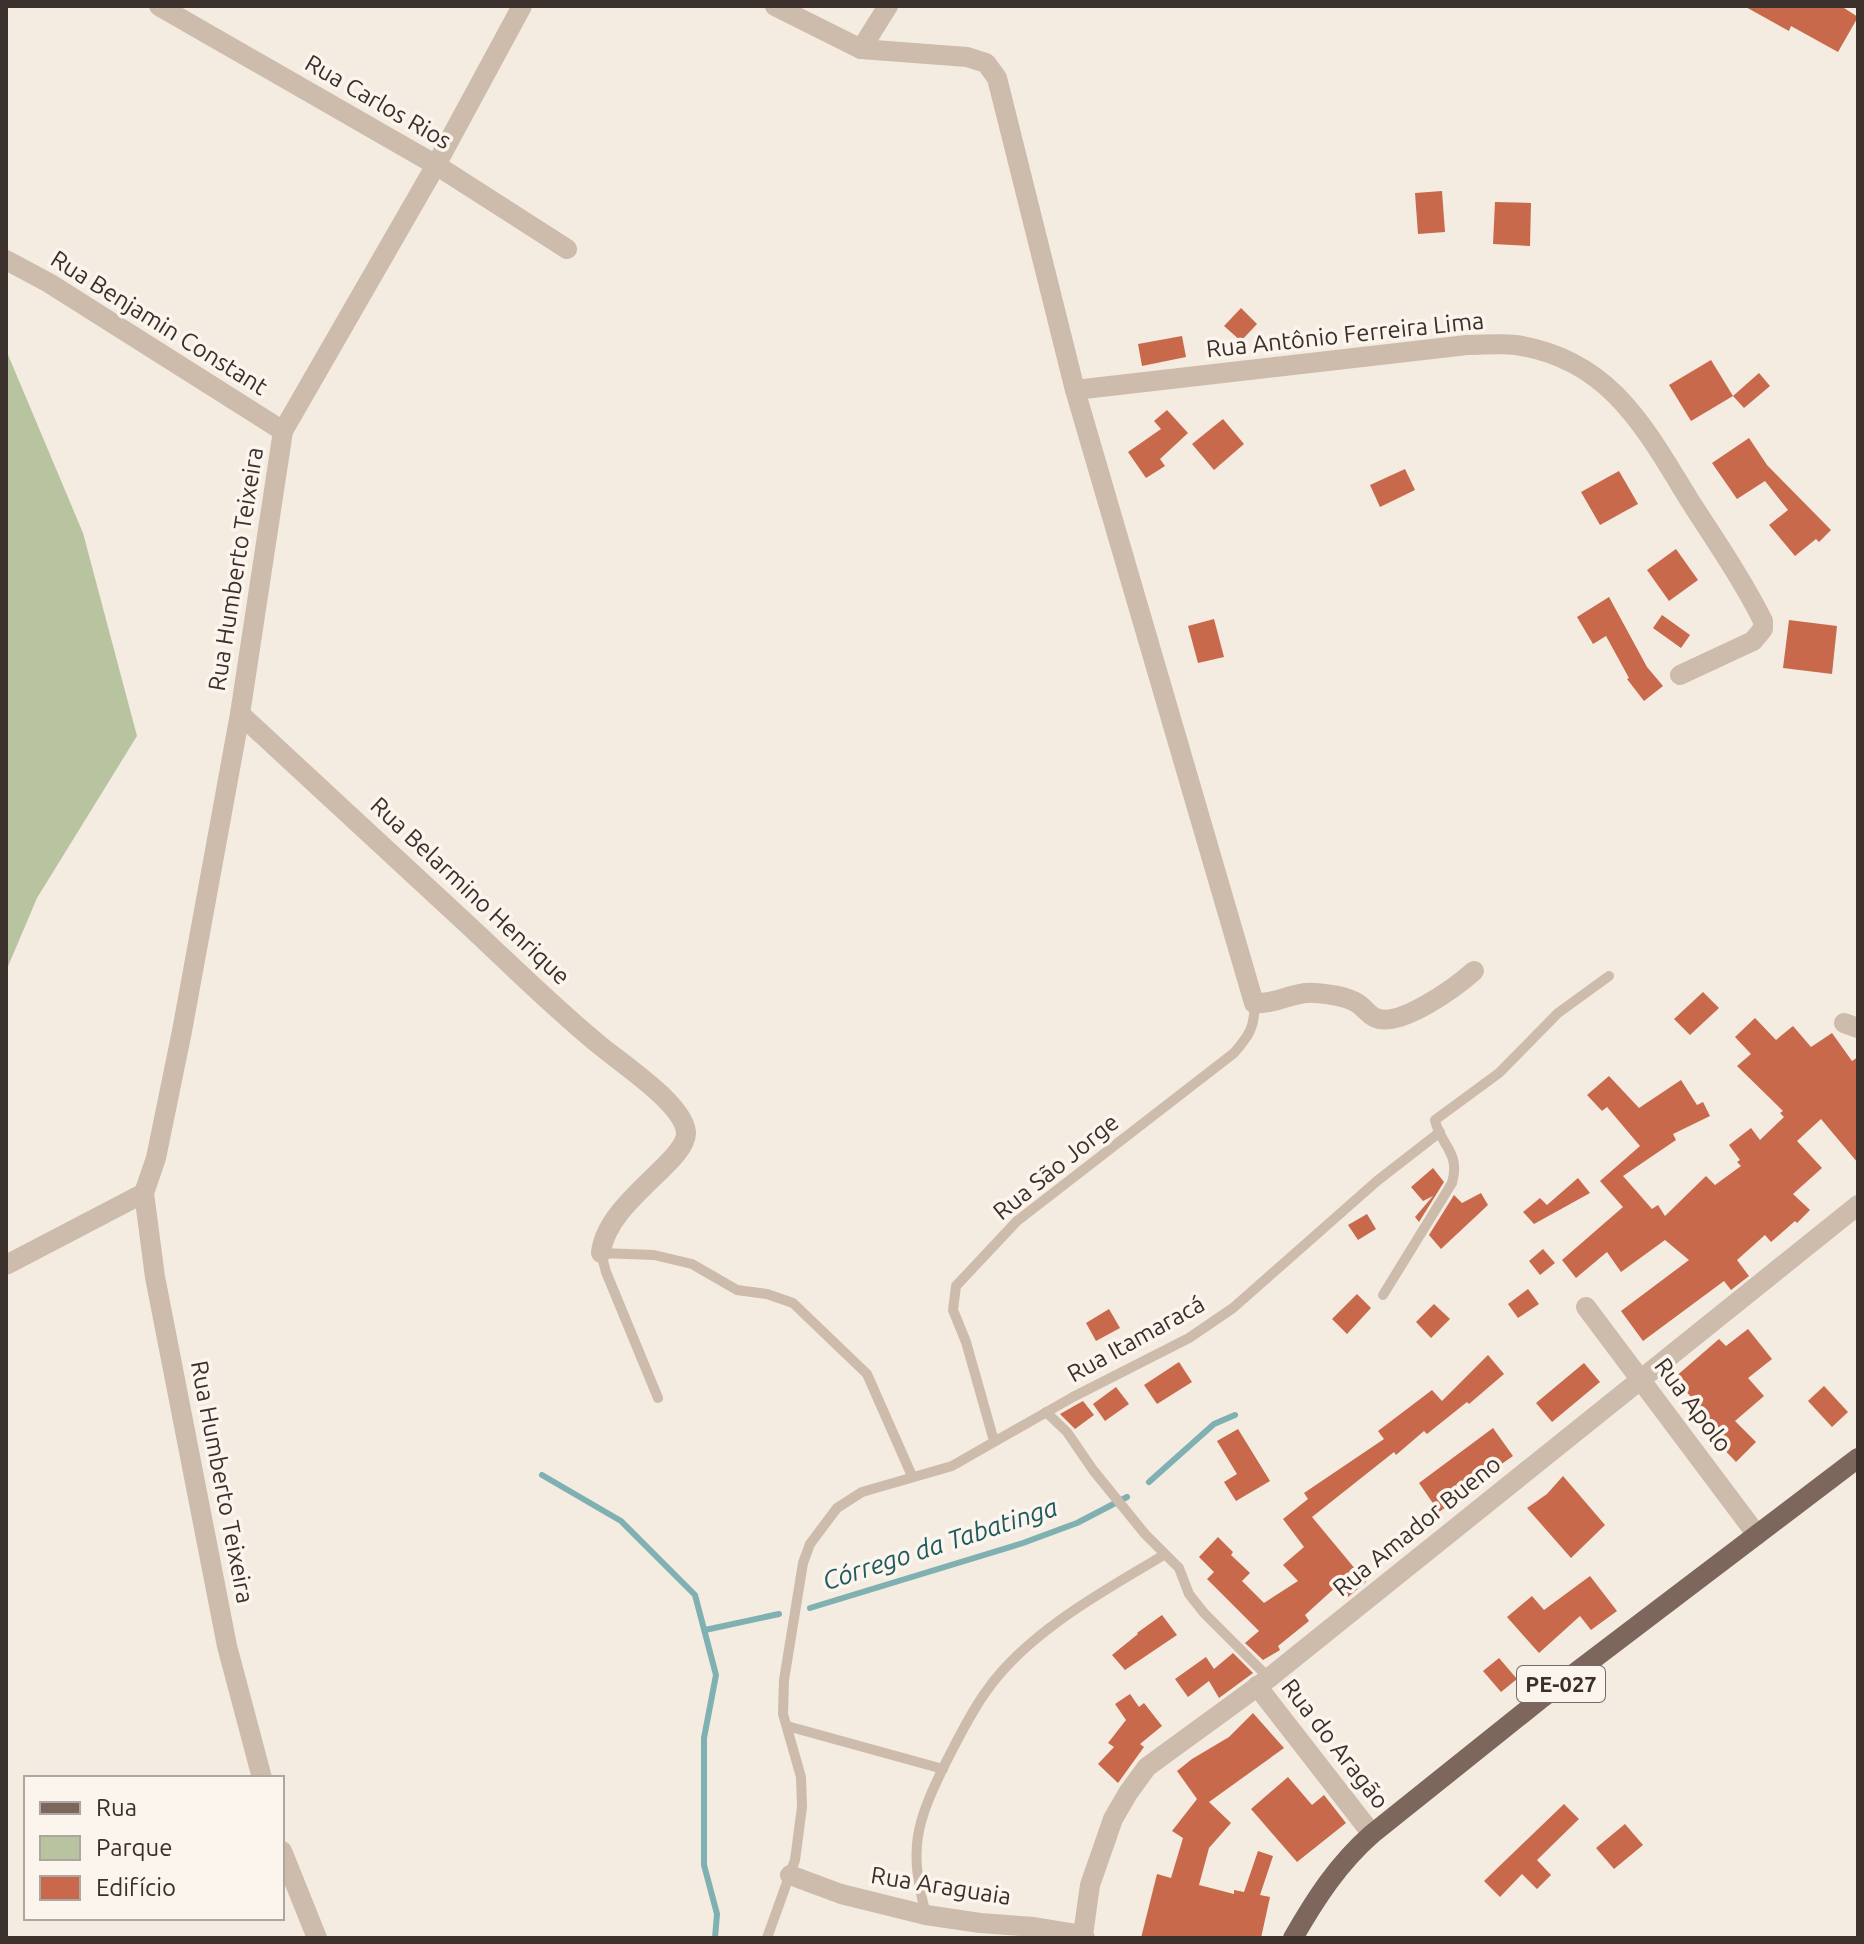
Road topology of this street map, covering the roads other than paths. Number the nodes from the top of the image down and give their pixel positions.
1 (159, 6) edge
2 (522, 6) edge
3 (775, 6) edge
4 (888, 6) edge
5 (861, 49) junction
6 (436, 165) junction
7 (567, 249) dead end
8 (6, 260) edge
9 (1075, 390) junction
10 (283, 431) junction
11 (1680, 675) dead end
12 (240, 714) junction
13 (1474, 971) dead end
14 (1609, 976) dead end
15 (1254, 1003) junction
16 (1438, 1129) junction
17 (144, 1193) junction
18 (1858, 1205) edge
19 (601, 1253) junction
20 (6, 1265) edge
21 (1383, 1295) dead end
22 (1586, 1307) dead end
23 (1641, 1379) junction
24 (658, 1398) dead end
25 (1046, 1412) junction
26 (994, 1441) junction
27 (1858, 1458) edge
28 (912, 1476) junction
29 (1757, 1535) junction
30 (1164, 1555) junction
31 (1263, 1682) junction
32 (787, 1726) junction
33 (943, 1769) junction
34 (261, 1776) edge
35 (1372, 1834) junction
36 (284, 1856) edge
37 (790, 1875) junction
38 (926, 1915) junction
39 (1084, 1937) edge
40 (317, 1938) edge
41 (767, 1938) edge
42 (1293, 1938) edge

1 - 6 street, Rua Carlos Rios
2 - 6 street, Rua Humberto Teixeira
3 - 5 street
4 - 5 street
5 - 9 street
6 - 7 street, Rua Carlos Rios
6 - 10 street, Rua Humberto Teixeira
8 - 10 street, Rua Benjamin Constant
9 - 11 street, Rua Antônio Ferreira Lima
9 - 15 street
10 - 12 street, Rua Humberto Teixeira
12 - 17 street, Rua Humberto Teixeira
12 - 19 street, Rua Belarmino Henrique
13 - 15 street
14 - 16 lane, Rua Itamaracá
15 - 26 lane, Rua São Jorge
16 - 21 lane
16 - 25 lane, Rua Itamaracá
17 - 20 street
17 - 34 street, Rua Humberto Teixeira
18 - 23 street, Rua Amador Bueno
19 - 24 lane
19 - 28 lane
22 - 23 street, Rua Apolo
23 - 29 street, Rua Apolo
23 - 31 street, Rua Amador Bueno
25 - 26 lane, Rua Itamaracá
25 - 30 lane
26 - 28 lane, Rua Itamaracá
27 - 29 main road, PE-027
28 - 32 lane, Rua Itamaracá
29 - 35 main road, PE-027
30 - 31 lane
30 - 33 lane
31 - 35 street, Rua do Aragão
31 - 39 street, Rua Amador Bueno
32 - 33 lane
32 - 37 lane
33 - 38 lane
35 - 42 main road, PE-027
36 - 40 street
37 - 38 street, Rua Araguaia
37 - 41 lane
38 - 39 street, Rua Araguaia

